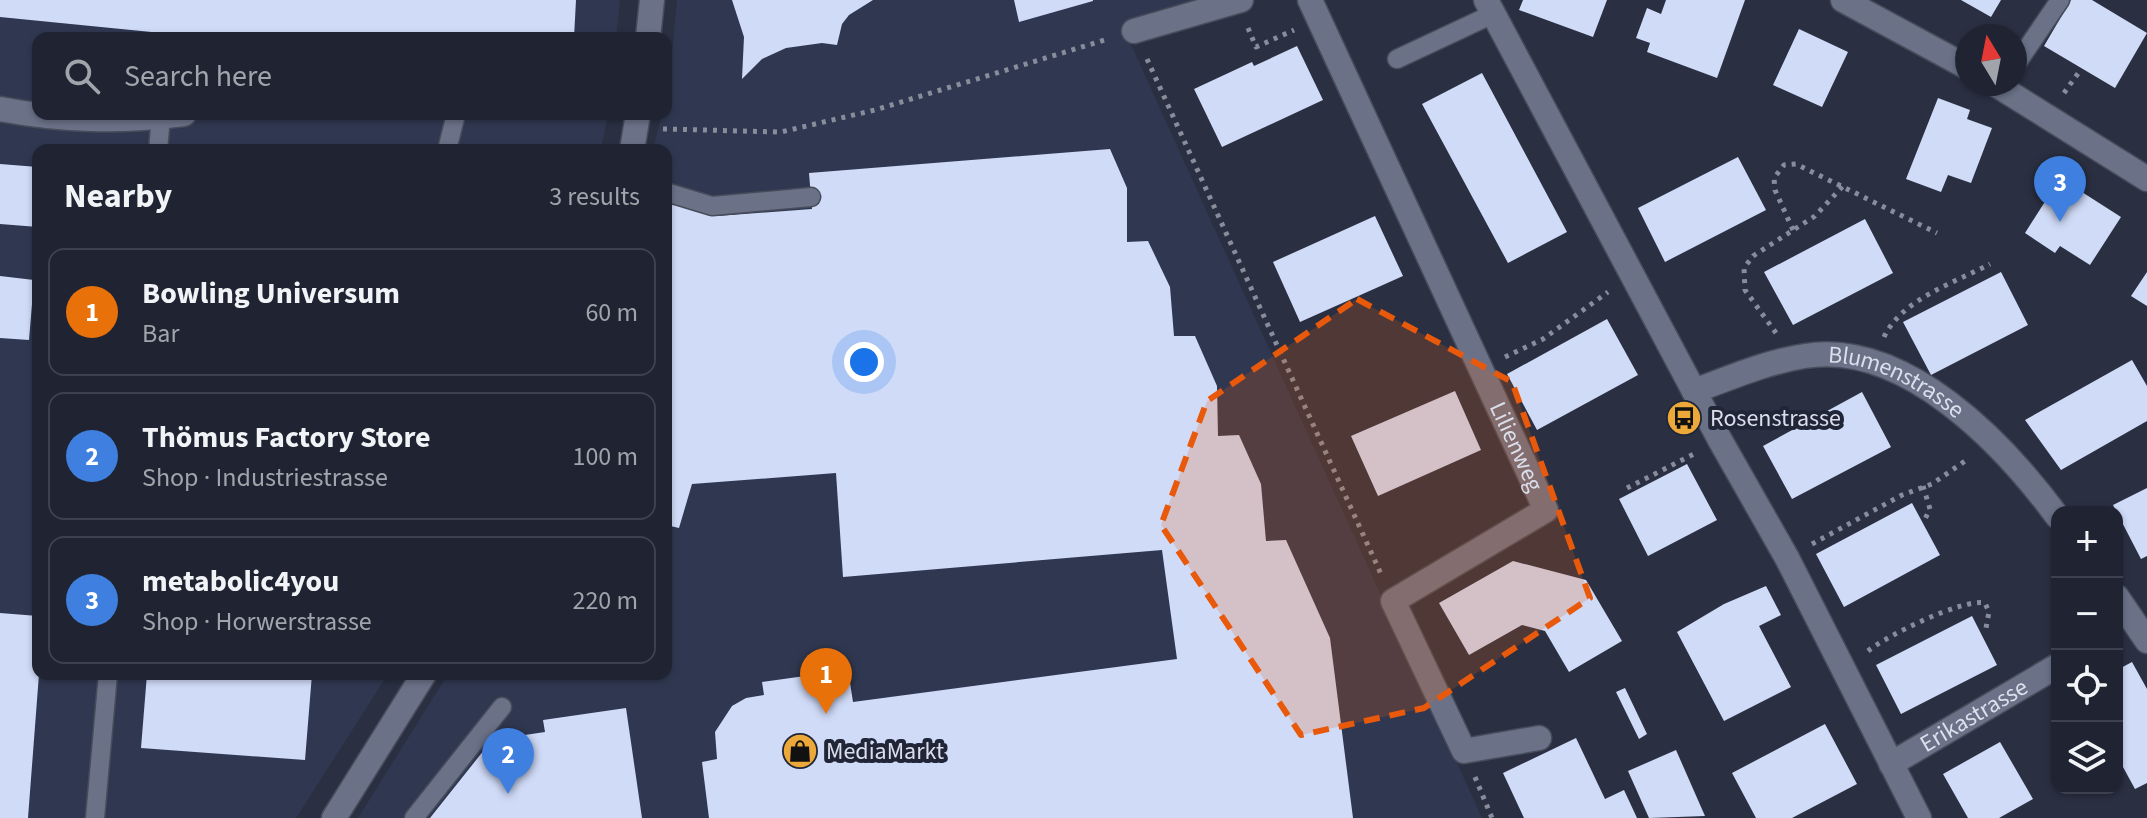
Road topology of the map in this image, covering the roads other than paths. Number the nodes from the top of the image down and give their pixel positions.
1 (652, 0) edge
2 (1843, 0) edge
3 (2060, 0) edge
4 (1239, 1) edge
5 (1490, 7) edge
6 (1315, 9) edge
7 (1134, 31) road end
8 (649, 32) edge
9 (2027, 48) edge
10 (1397, 59) dead end
11 (1955, 61) edge
12 (2017, 96) edge
13 (0, 109) edge
14 (32, 115) edge
15 (59, 120) edge
16 (119, 120) edge
17 (171, 120) edge
18 (454, 120) edge
19 (647, 121) edge
20 (161, 144) edge
21 (448, 144) edge
22 (635, 144) edge
23 (2147, 179) edge
24 (672, 194) edge
25 (811, 197) dead end
26 (1694, 391) junction
27 (2051, 508) edge
28 (2133, 621) edge
29 (2147, 641) edge
30 (2051, 670) edge
31 (107, 680) edge
32 (420, 680) edge
33 (502, 707) dead end
34 (1539, 738) dead end
35 (1891, 764) junction
36 (95, 818) edge
37 (334, 818) edge
38 (414, 818) edge
39 (1919, 818) edge

1 - 8 street
2 - 11 street
3 - 9 lane
4 - 7 street
5 - 10 lane
5 - 26 street
6 - 34 street, Lilienweg
12 - 23 street
13 - 14 street
15 - 16 street
17 - 20 lane
18 - 21 lane
19 - 22 street
24 - 25 lane
26 - 27 street, Blumenstrasse
26 - 35 street
28 - 29 street
30 - 35 street, Erikastrasse
31 - 36 lane
32 - 37 street
33 - 38 lane
35 - 39 street

